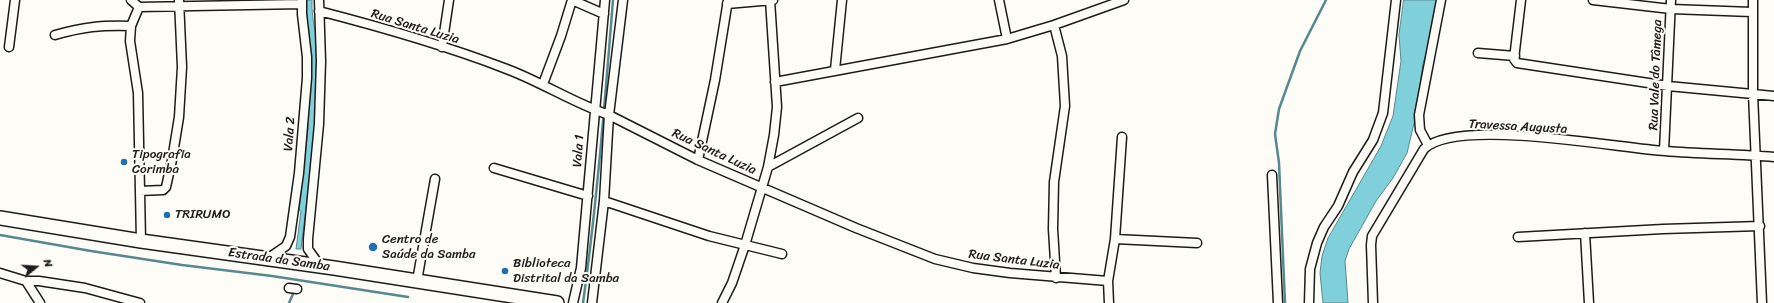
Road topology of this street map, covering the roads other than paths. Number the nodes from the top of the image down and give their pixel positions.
1 (15, 0) edge
2 (131, 0) edge
3 (319, 0) edge
4 (449, 0) edge
5 (572, 0) edge
6 (605, 0) edge
7 (624, 0) edge
8 (770, 0) edge
9 (773, 0) edge
10 (842, 0) edge
11 (999, 0) edge
12 (1124, 0) edge
13 (1396, 0) edge
14 (1441, 0) edge
15 (1521, 0) edge
16 (1593, 0) edge
17 (1671, 0) edge
18 (1753, 0) edge
19 (302, 2) edge
20 (728, 2) edge
21 (179, 3) edge
22 (140, 6) junction
23 (1671, 9) junction
24 (319, 11) junction
25 (1752, 12) junction
26 (604, 14) junction
27 (130, 26) junction
28 (1054, 26) junction
29 (55, 35) dead end
30 (1007, 39) junction
31 (9, 47) dead end
32 (442, 47) junction
33 (1478, 53) dead end
34 (1515, 56) junction
35 (835, 70) junction
36 (775, 82) junction
37 (543, 84) junction
38 (1668, 86) junction
39 (1753, 94) junction
40 (1774, 96) edge
41 (595, 110) junction
42 (607, 114) junction
43 (858, 118) dead end
44 (1122, 137) dead end
45 (1428, 145) junction
46 (1664, 151) junction
47 (1757, 156) junction
48 (1774, 157) edge
49 (698, 160) junction
50 (768, 167) junction
51 (494, 168) dead end
52 (1272, 175) dead end
53 (435, 179) dead end
54 (762, 187) junction
55 (140, 191) junction
56 (588, 196) junction
57 (604, 201) junction
58 (0, 218) edge
59 (0, 226) edge
60 (1760, 226) junction
61 (1585, 233) junction
62 (1518, 237) dead end
63 (1115, 239) junction
64 (141, 241) junction
65 (1196, 243) dead end
66 (745, 245) junction
67 (782, 254) dead end
68 (267, 259) junction
69 (320, 266) junction
70 (0, 273) edge
71 (1056, 278) junction
72 (26, 281) junction
73 (417, 281) junction
74 (1108, 281) junction
75 (40, 303) edge
76 (140, 303) edge
77 (506, 303) edge
78 (557, 303) edge
79 (574, 303) edge
80 (592, 303) edge
81 (722, 303) edge
82 (1109, 303) edge
83 (1278, 303) edge
84 (1309, 303) edge
85 (1373, 303) edge
86 (1589, 303) edge
87 (1762, 303) edge

1 - 31 street
2 - 22 street
3 - 24 street, Vala 2
4 - 32 street
5 - 26 street
5 - 37 street
6 - 26 street, Vala 1
7 - 42 street
8 - 9 street
8 - 20 street
8 - 36 street
10 - 35 street
11 - 30 street
12 - 28 street
13 - 84 street
14 - 45 street
15 - 34 street
16 - 23 street
17 - 23 street, Rua Vale do Tâmega
18 - 25 street
19 - 21 street
19 - 68 street, Vala 2
20 - 49 street
21 - 22 street
21 - 55 street
22 - 27 street
23 - 25 street
23 - 38 street, Rua Vale do Tâmega
24 - 32 street, Rua Santa Luzia
24 - 69 street, Vala 2
25 - 39 street
26 - 41 street, Vala 1
27 - 29 street
27 - 55 street
28 - 30 street
28 - 71 street
30 - 35 street
32 - 37 street, Rua Santa Luzia
33 - 34 street
34 - 38 street
35 - 36 street
36 - 50 street
37 - 41 street, Rua Santa Luzia
38 - 39 street
38 - 46 street, Rua Vale do Tâmega
39 - 40 street
39 - 47 street
41 - 42 street, Rua Santa Luzia
41 - 56 street, Vala 1
42 - 49 street, Rua Santa Luzia
42 - 57 street
43 - 50 street
44 - 63 street
45 - 46 street, Travessa Augusta
45 - 85 street
46 - 47 street, Travessa Augusta
47 - 48 street, Travessa Augusta
47 - 60 street
49 - 54 street, Rua Santa Luzia
50 - 54 street
51 - 56 street
52 - 83 street
53 - 73 street
54 - 66 street
54 - 71 street, Rua Santa Luzia
55 - 64 street
56 - 79 street, Vala 1
57 - 66 street
57 - 80 street
58 - 64 main road, Estrada da Samba
59 - 77 main road, Estrada da Samba
60 - 61 street
60 - 87 street
61 - 62 street
61 - 86 street
63 - 65 street
63 - 74 street
64 - 68 main road, Estrada da Samba
66 - 67 street
66 - 81 street
68 - 69 main road, Estrada da Samba
69 - 73 main road, Estrada da Samba
70 - 72 street
71 - 74 street, Rua Santa Luzia
72 - 75 street
72 - 76 street
73 - 78 main road, Estrada da Samba
74 - 82 street

